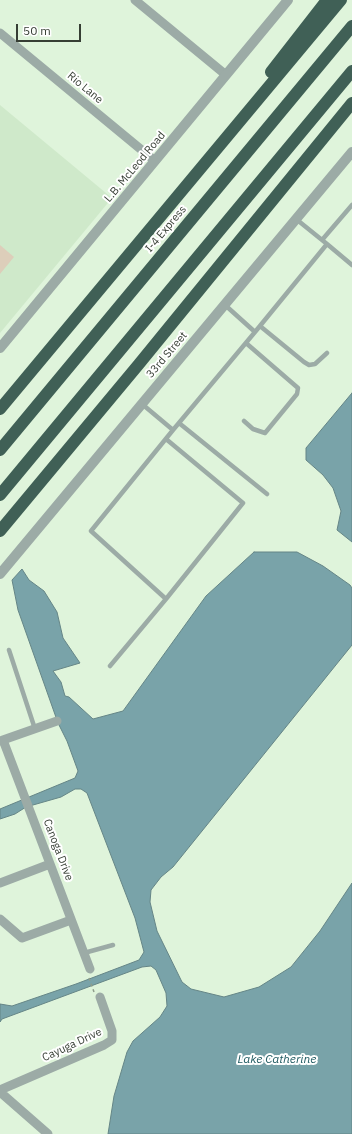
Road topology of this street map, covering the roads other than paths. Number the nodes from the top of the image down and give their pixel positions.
1 (135, 0) edge
2 (288, 0) edge
3 (327, 0) edge
4 (341, 0) edge
5 (352, 26) edge
6 (0, 33) edge
7 (352, 71) edge
8 (226, 75) junction
9 (352, 103) edge
10 (352, 152) edge
11 (155, 162) junction
12 (190, 180) junction
13 (352, 205) edge
14 (296, 219) junction
15 (322, 240) junction
16 (327, 244) junction
17 (352, 265) edge
18 (225, 305) junction
19 (260, 326) junction
20 (255, 332) junction
21 (246, 343) junction
22 (0, 348) edge
23 (327, 353) dead end
24 (142, 404) junction
25 (0, 409) edge
26 (244, 422) dead end
27 (179, 423) junction
28 (173, 430) junction
29 (166, 439) junction
30 (0, 450) edge
31 (267, 494) dead end
32 (0, 495) edge
33 (0, 531) edge
34 (0, 574) edge
35 (166, 599) junction
36 (9, 650) dead end
37 (110, 666) dead end
38 (57, 721) dead end
39 (35, 729) junction
40 (2, 740) edge
41 (50, 864) junction
42 (0, 883) edge
43 (0, 919) edge
44 (72, 920) junction
45 (113, 945) dead end
46 (84, 953) junction
47 (89, 973) road end
48 (100, 997) dead end
49 (0, 1091) edge
50 (48, 1134) edge

1 - 8 street
2 - 8 street, L.B. McLeod Road
3 - 12 highway
4 - 12 highway
5 - 30 highway, I-4 Express
6 - 11 street, Rio Lane
7 - 32 highway
8 - 11 street, L.B. McLeod Road
9 - 33 highway
10 - 14 street, 33rd Street
11 - 22 street, L.B. McLeod Road
12 - 25 highway
13 - 15 lane
14 - 15 lane
14 - 18 street, 33rd Street
15 - 16 lane
16 - 17 lane
16 - 19 lane
18 - 20 lane
18 - 24 street, 33rd Street
19 - 20 lane
19 - 23 lane
20 - 21 lane
21 - 26 lane
21 - 27 lane
24 - 28 lane
24 - 34 street, 33rd Street
27 - 28 lane
27 - 31 lane
28 - 29 lane
29 - 35 lane
29 - 35 lane
35 - 37 lane
36 - 39 lane
38 - 39 street
39 - 40 street
40 - 41 street, Canoga Drive
41 - 42 street
41 - 44 street, Canoga Drive
43 - 44 street
44 - 46 street, Canoga Drive
45 - 46 lane
46 - 47 street, Canoga Drive
48 - 49 street, Cayuga Drive
49 - 50 street

